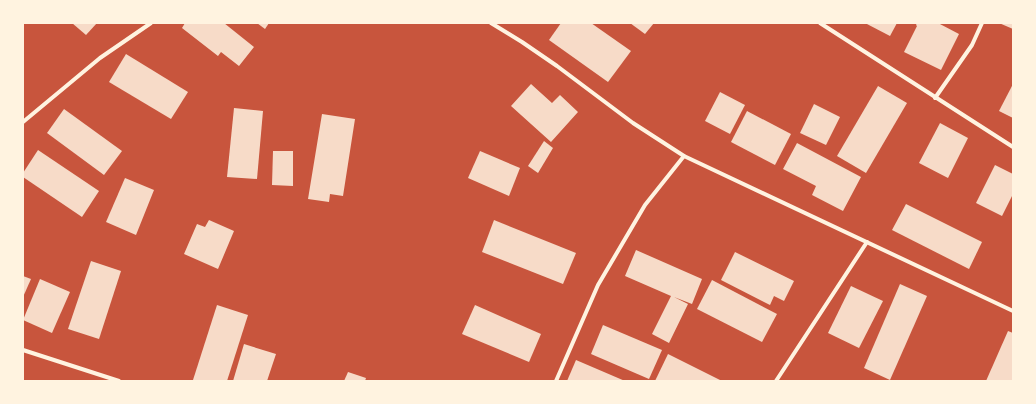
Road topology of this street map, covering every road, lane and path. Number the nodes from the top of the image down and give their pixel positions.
1 (151, 23) edge
2 (491, 23) edge
3 (820, 23) edge
4 (982, 23) edge
5 (935, 98) junction
6 (23, 122) edge
7 (1013, 147) edge
8 (684, 156) junction
9 (867, 242) junction
10 (1013, 311) edge
11 (23, 350) edge
12 (119, 381) edge
13 (556, 381) edge
14 (776, 381) edge

1 - 6 street
2 - 8 street
3 - 5 street
4 - 5 street
5 - 7 street
8 - 9 street
8 - 13 street
9 - 10 street
9 - 14 street
11 - 12 street

